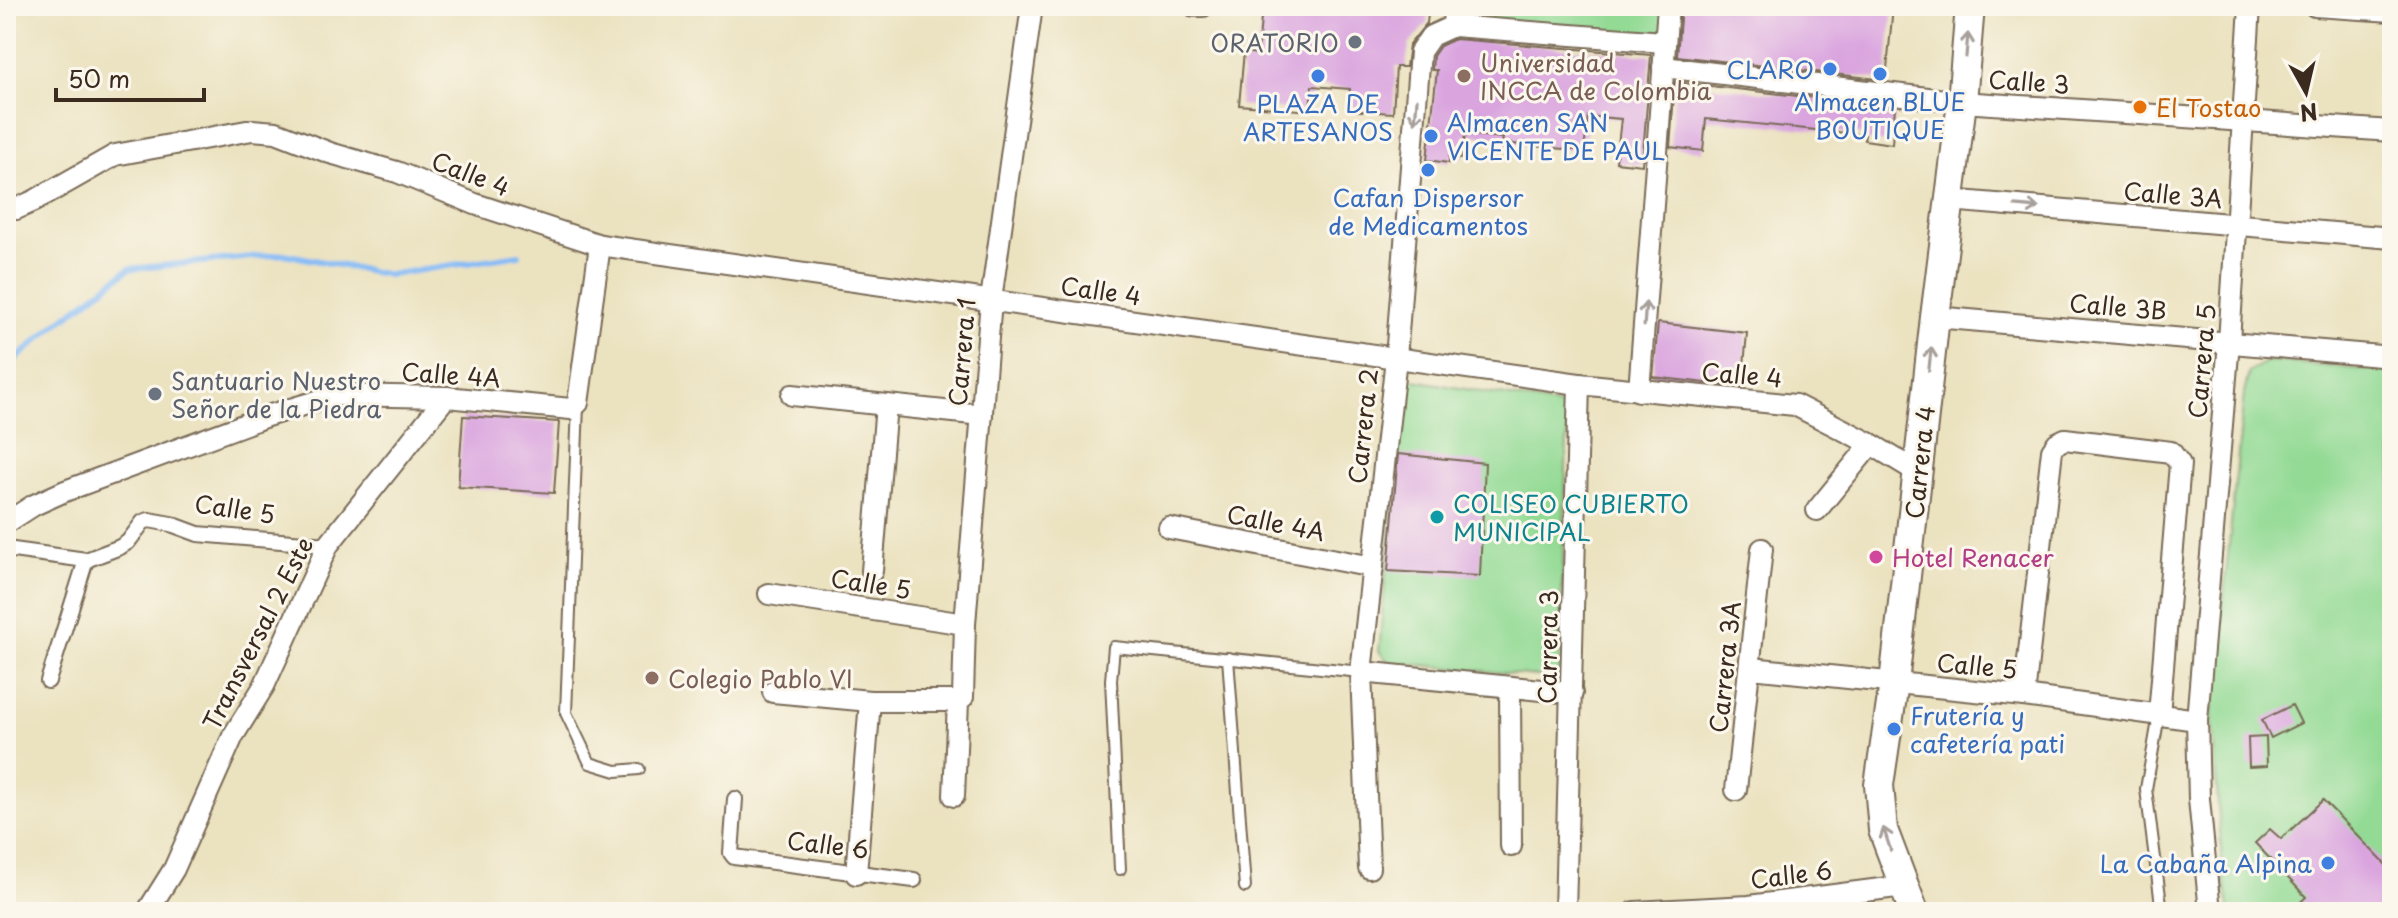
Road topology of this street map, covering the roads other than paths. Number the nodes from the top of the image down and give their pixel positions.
1 (1032, 6) edge
2 (1194, 6) edge
3 (1203, 6) edge
4 (1668, 6) edge
5 (1970, 6) edge
6 (2250, 6) edge
7 (2315, 6) edge
8 (2392, 11) edge
9 (1453, 16) edge
10 (1664, 42) junction
11 (1663, 67) junction
12 (1962, 102) junction
13 (2243, 121) junction
14 (2392, 131) edge
15 (1949, 200) junction
16 (6, 209) edge
17 (2237, 225) junction
18 (2392, 238) edge
19 (600, 245) junction
20 (991, 300) junction
21 (1935, 317) junction
22 (2229, 342) junction
23 (2392, 357) edge
24 (1396, 358) junction
25 (1579, 384) junction
26 (1639, 391) junction
27 (792, 395) dead end
28 (446, 397) junction
29 (578, 403) junction
30 (886, 405) junction
31 (982, 415) junction
32 (1871, 444) junction
33 (1919, 473) junction
34 (1817, 510) dead end
35 (6, 523) edge
36 (1169, 528) dead end
37 (328, 545) junction
38 (6, 549) edge
39 (1762, 549) dead end
40 (86, 560) junction
41 (1373, 567) junction
42 (872, 571) dead end
43 (769, 594) dead end
44 (965, 624) junction
45 (1228, 658) junction
46 (1751, 668) junction
47 (1361, 672) junction
48 (48, 681) dead end
49 (1894, 683) junction
50 (1510, 689) junction
51 (773, 692) dead end
52 (1572, 693) junction
53 (2024, 696) junction
54 (870, 701) junction
55 (958, 701) junction
56 (2159, 715) junction
57 (2197, 720) junction
58 (639, 769) dead end
59 (1736, 790) dead end
60 (954, 796) dead end
61 (735, 799) dead end
62 (1511, 846) dead end
63 (1369, 868) dead end
64 (1120, 869) dead end
65 (856, 874) junction
66 (914, 880) dead end
67 (1245, 887) dead end
68 (1909, 899) edge
69 (1749, 909) edge
70 (147, 912) edge
71 (1565, 912) edge
72 (1635, 912) edge
73 (2162, 912) edge
74 (2210, 912) edge

1 - 20 street, Carrera 1
2 - 3 street
4 - 10 street
12 -> 5 main road, Carrera 4
6 - 13 street, Carrera 5
7 - 8 street
9 - 10 street
9 -> 24 street, Carrera 2
10 - 11 street
11 - 12 street, Calle 3
26 -> 11 street
12 - 13 street, Calle 3
12 - 15 main road, Carrera 4
13 - 14 street, Calle 3
13 - 17 street, Carrera 5
15 -> 17 street, Calle 3A
15 - 21 main road, Carrera 4
16 - 19 street, Calle 4
17 - 18 street, Calle 3A
17 - 22 street, Carrera 5
19 - 20 street, Calle 4
19 - 29 street
20 - 24 street, Calle 4
20 - 31 street, Carrera 1
21 - 22 street, Calle 3B
33 -> 21 main road, Carrera 4
22 - 23 street, Calle 3B
22 - 57 street, Carrera 5
24 - 25 street, Calle 4
24 - 41 street, Carrera 2
25 - 26 street, Calle 4
25 - 52 street, Carrera 3
26 - 32 street, Calle 4
27 - 30 street
28 - 29 street, Calle 4A
28 - 35 street, Calle 4A
28 - 37 street, Transversal 2 Este
29 - 58 lane
30 - 31 street
30 - 42 street
31 - 44 street, Carrera 1
32 - 33 street, Calle 4
32 - 34 street
33 - 49 main road, Carrera 4
36 - 41 street, Calle 4A
37 - 40 street, Calle 5
37 - 70 street, Transversal 2 Este
38 - 40 street, Calle 5
39 - 46 street, Carrera 3A
40 - 48 street
41 - 47 street, Carrera 2
43 - 44 street, Calle 5
44 - 55 street, Carrera 1
45 - 47 lane
45 - 64 lane
45 - 67 lane
46 - 49 street, Calle 5
46 - 59 street, Carrera 3A
47 - 50 street
47 - 63 street, Carrera 2
49 - 53 street, Calle 5
68 -> 49 main road, Carrera 4
50 - 52 street
50 - 62 street
51 - 54 street
52 - 71 street, Carrera 3
53 - 56 street, Calle 5
53 - 56 street
54 - 55 street
54 - 65 street
55 - 60 street, Carrera 1
56 - 57 street, Calle 5
56 - 73 lane
57 - 74 street, Carrera 5
61 - 65 street, Calle 6
65 - 66 street, Calle 6
68 - 69 street, Calle 6
69 - 72 street, Calle 6

